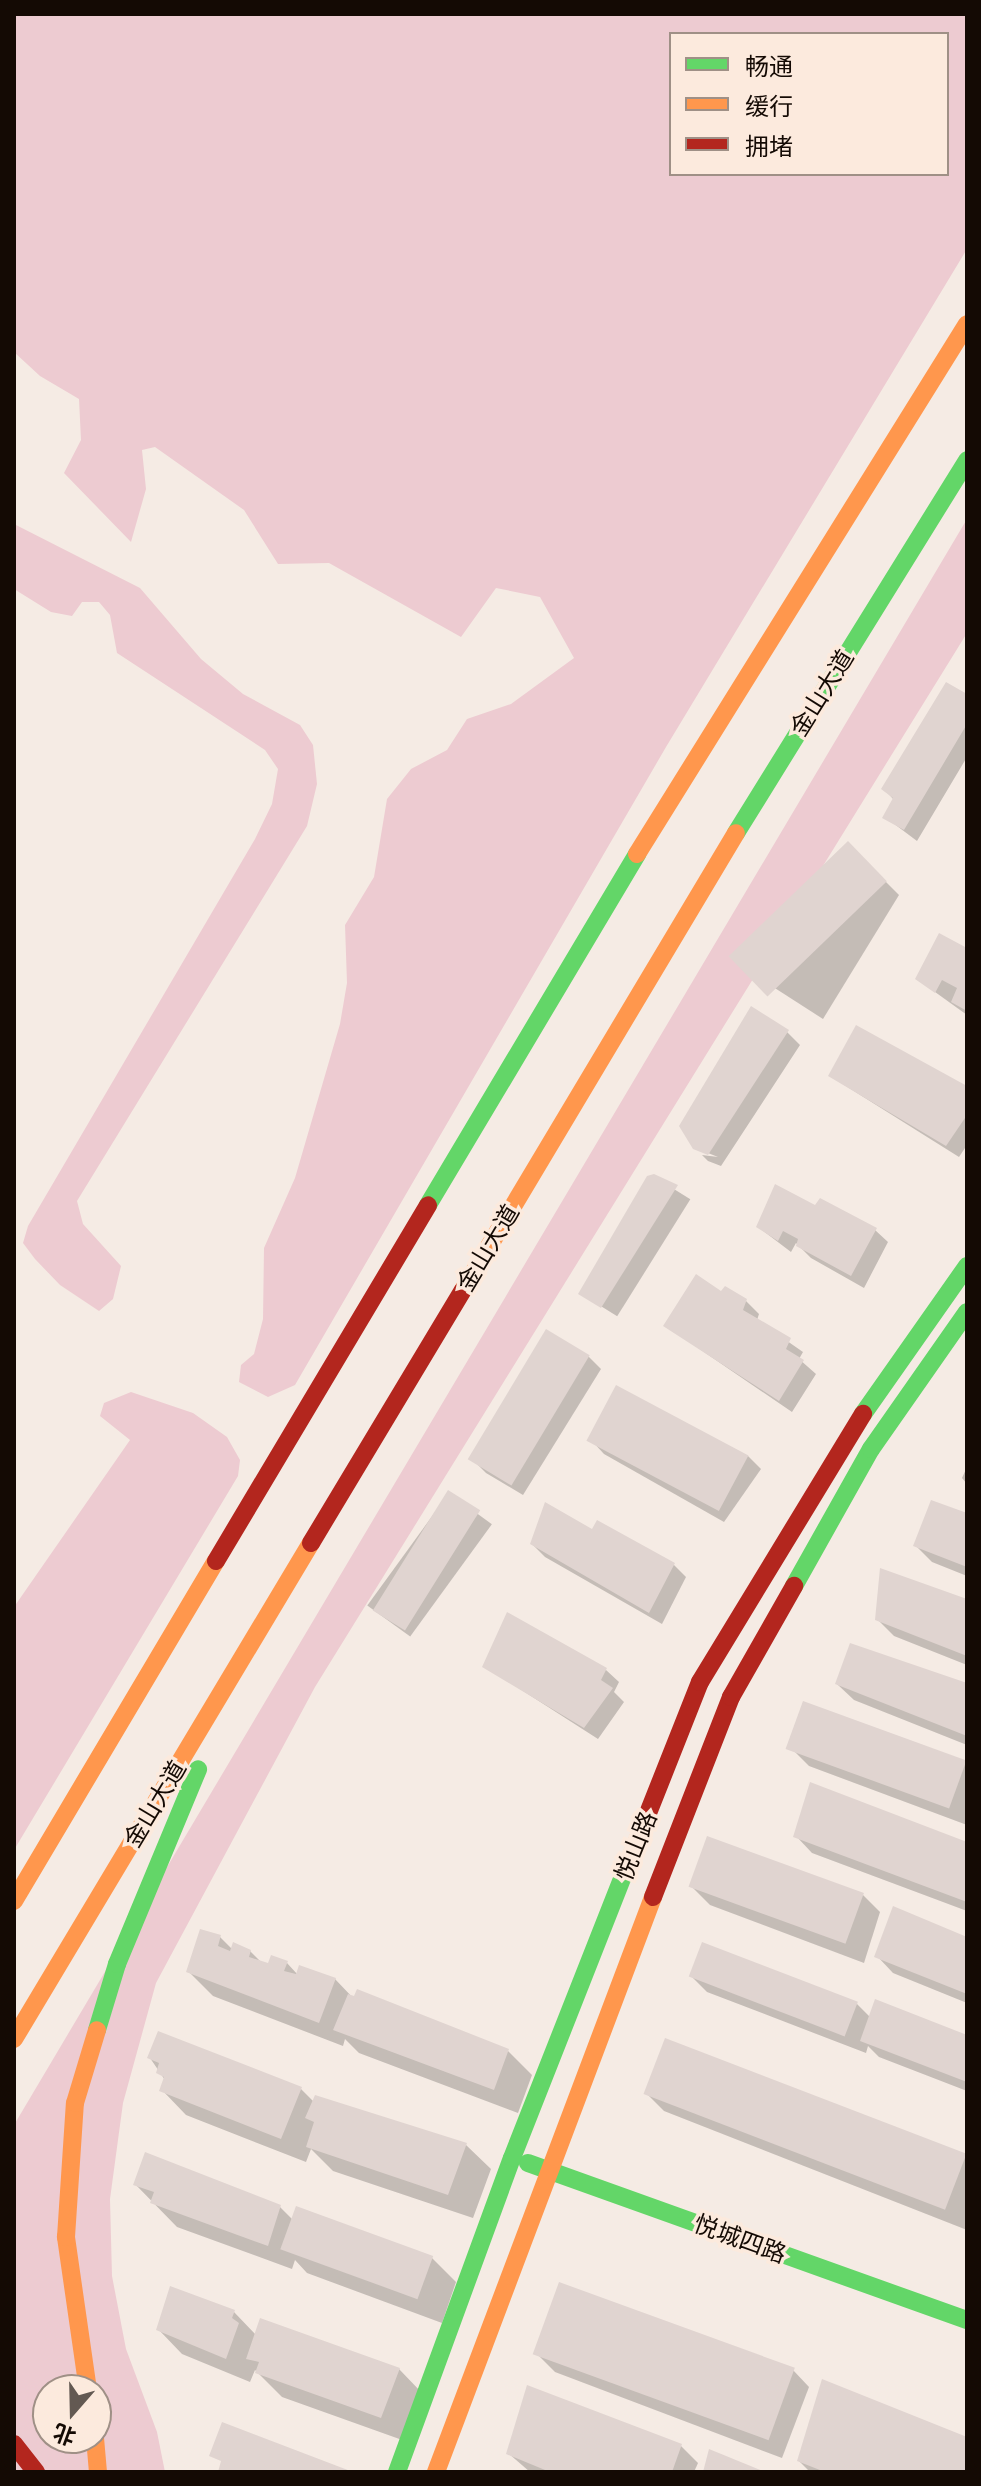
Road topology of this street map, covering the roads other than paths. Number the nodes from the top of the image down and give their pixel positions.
1 (967, 324) edge
2 (967, 460) edge
3 (967, 1266) edge
4 (967, 1312) edge
5 (244, 1656) junction
6 (14, 1901) edge
7 (14, 2039) edge
8 (512, 2158) junction
9 (546, 2170) junction
10 (967, 2320) edge
11 (86, 2374) edge
12 (14, 2444) edge
13 (36, 2472) edge
14 (397, 2472) edge
15 (436, 2472) edge

1 - 6 main road
2 - 5 main road, 金山大道
3 - 8 main road, 悦山路
4 - 9 main road, 悦山路
5 - 7 main road, 金山大道
5 - 11 main road
8 - 9 main road, 悦城四路
8 - 14 main road, 悦山路
9 - 10 main road, 悦城四路
9 - 15 main road, 悦山路
12 - 13 main road

